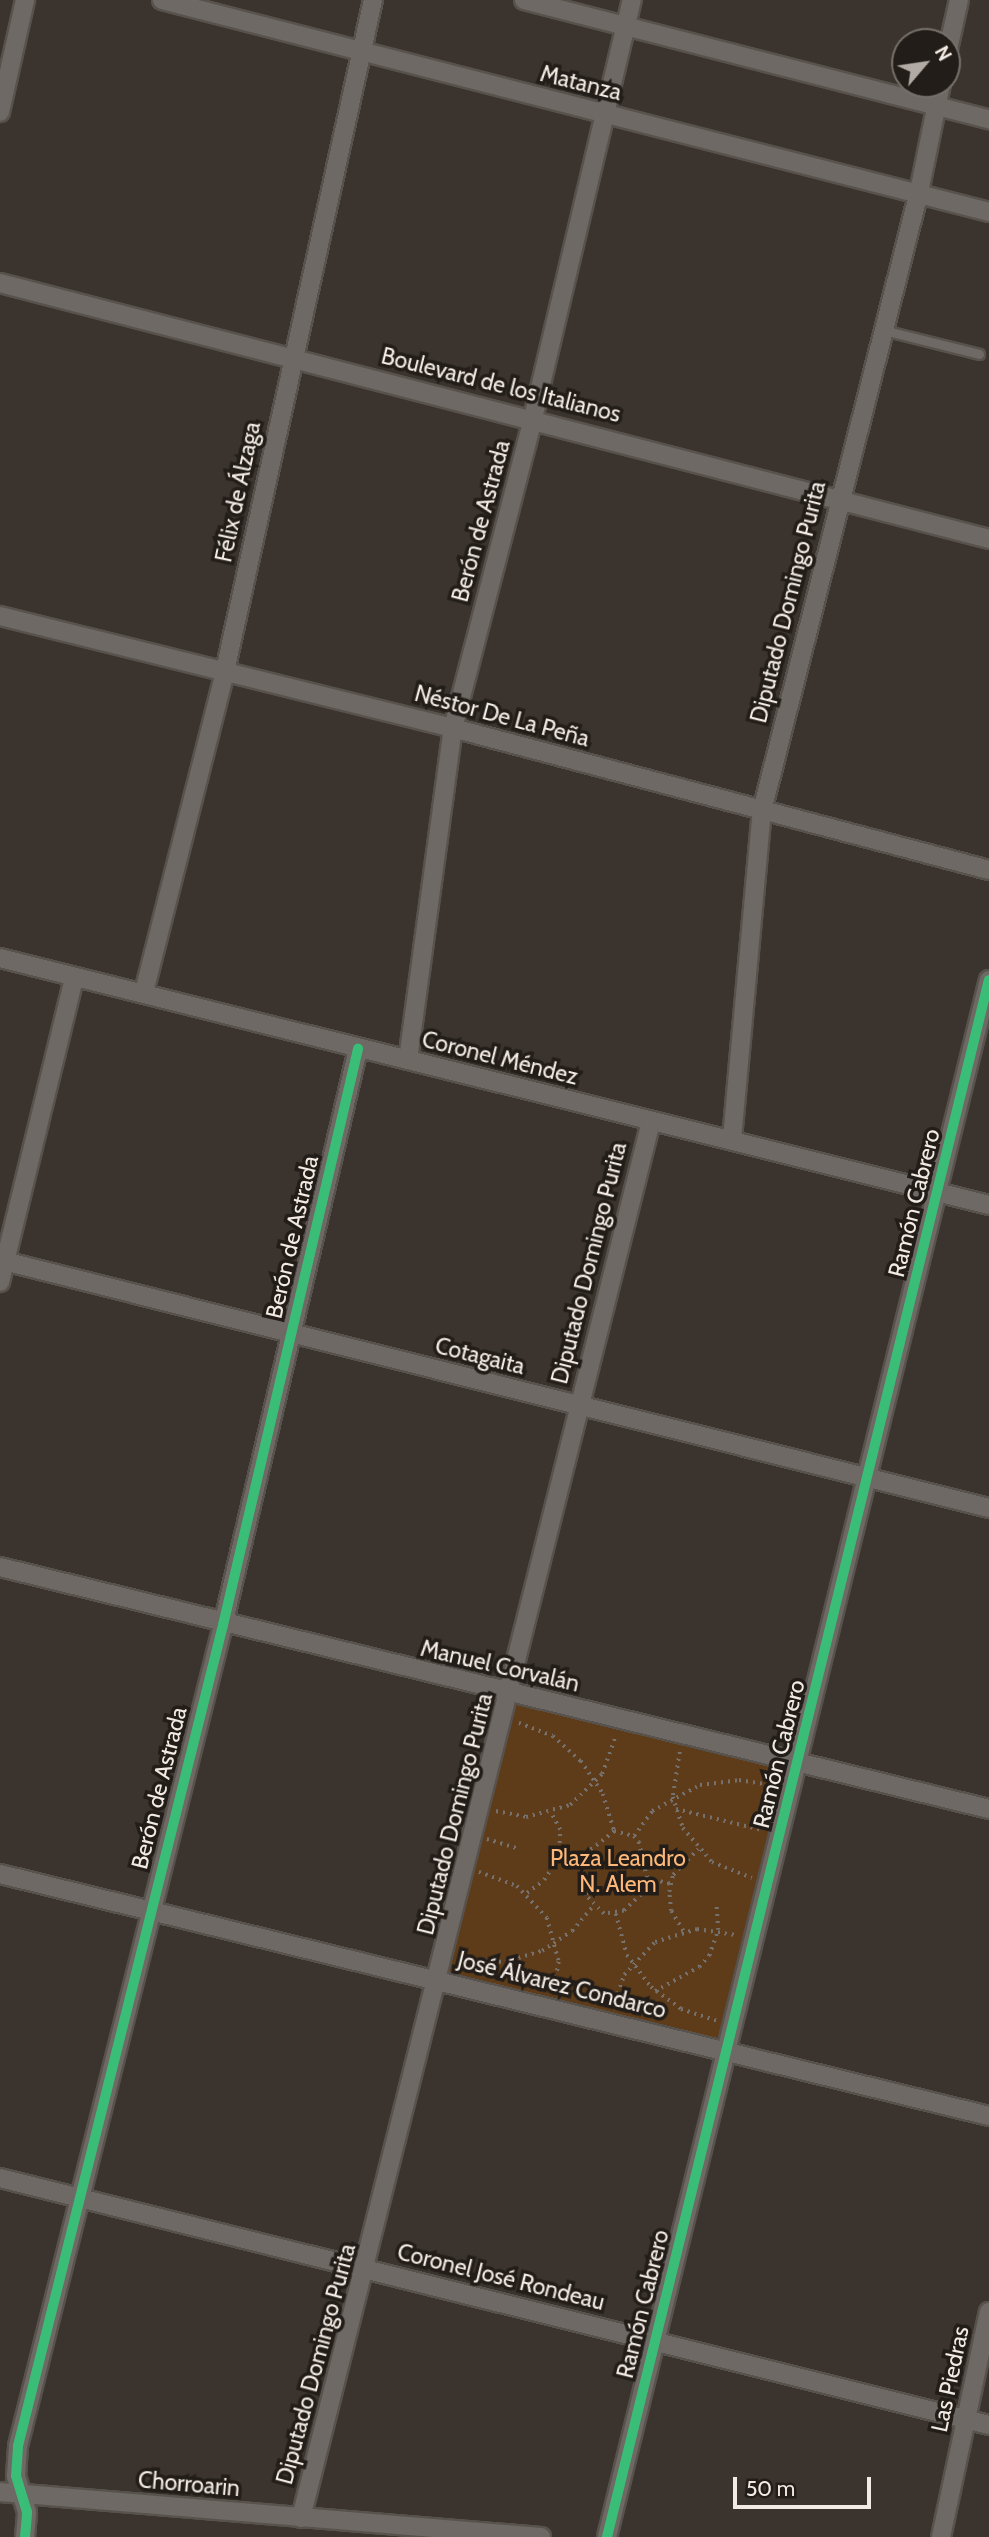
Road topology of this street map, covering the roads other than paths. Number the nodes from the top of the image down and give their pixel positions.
1 (25, 0) edge
2 (162, 0) edge
3 (373, 0) edge
4 (524, 0) edge
5 (632, 0) edge
6 (959, 0) edge
7 (627, 27) junction
8 (953, 28) edge
9 (362, 54) junction
10 (937, 98) edge
11 (936, 105) junction
12 (0, 111) edge
13 (607, 114) junction
14 (989, 119) edge
15 (919, 192) junction
16 (989, 212) edge
17 (0, 284) edge
18 (883, 330) junction
19 (979, 354) dead end
20 (292, 357) junction
21 (533, 418) junction
22 (839, 499) junction
23 (989, 539) edge
24 (0, 616) edge
25 (225, 671) junction
26 (453, 727) junction
27 (762, 811) junction
28 (989, 870) edge
29 (0, 958) edge
30 (75, 978) junction
31 (989, 980) edge
32 (144, 992) junction
33 (358, 1049) junction
34 (408, 1060) junction
35 (651, 1121) junction
36 (732, 1139) junction
37 (938, 1192) junction
38 (989, 1205) edge
39 (3, 1261) edge
40 (0, 1282) edge
41 (291, 1335) junction
42 (578, 1406) junction
43 (867, 1478) junction
44 (989, 1508) edge
45 (0, 1567) edge
46 (223, 1625) junction
47 (509, 1694) junction
48 (799, 1764) junction
49 (989, 1809) edge
50 (0, 1874) edge
51 (149, 1912) junction
52 (439, 1979) junction
53 (726, 2053) junction
54 (989, 2116) edge
55 (0, 2178) edge
56 (80, 2198) junction
57 (366, 2269) junction
58 (989, 2312) edge
59 (656, 2340) junction
60 (967, 2419) junction
61 (989, 2425) edge
62 (9, 2492) edge
63 (301, 2518) junction
64 (369, 2531) edge
65 (25, 2537) edge
66 (541, 2537) edge
67 (607, 2537) edge
68 (941, 2537) edge

1 - 12 street
2 - 9 street, Matanza
3 - 9 street, Félix de Álzaga
4 - 7 street
5 - 7 street, Berón de Astrada
6 - 8 street
7 - 11 street
7 - 13 street, Berón de Astrada
9 - 13 street, Matanza
9 - 20 street, Félix de Álzaga
10 - 11 street, Diputado Domingo Purita
11 - 14 street
11 - 15 street, Diputado Domingo Purita
13 - 15 street, Matanza
13 - 21 street, Berón de Astrada
15 - 16 street, Matanza
15 - 18 street, Diputado Domingo Purita
17 - 20 street, Boulevard de los Italianos
18 - 19 lane
18 - 22 street, Diputado Domingo Purita
20 - 21 street, Boulevard de los Italianos
20 - 25 street, Félix de Álzaga
21 - 22 street, Boulevard de los Italianos
21 - 26 street, Berón de Astrada
22 - 23 street, Boulevard de los Italianos
22 - 27 street, Diputado Domingo Purita
24 - 25 street, Néstor De La Peña
25 - 26 street, Néstor De La Peña
25 - 32 street, Félix de Álzaga
26 - 27 street, Néstor De La Peña
26 - 34 street, Berón de Astrada
27 - 28 street, Néstor De La Peña
27 - 36 street, Diputado Domingo Purita
29 - 30 street, Coronel Méndez
30 - 32 street, Coronel Méndez
30 - 39 street
31 - 37 street, Ramón Cabrero
32 - 33 street, Coronel Méndez
33 - 34 street, Coronel Méndez
33 - 41 street, Berón de Astrada
34 - 35 street, Coronel Méndez
35 - 36 street, Coronel Méndez
35 - 42 street, Diputado Domingo Purita
36 - 37 street, Coronel Méndez
37 - 38 street, Coronel Méndez
37 - 43 street, Ramón Cabrero
39 - 40 street
39 - 41 street, Cotagaita
41 - 42 street, Cotagaita
41 - 46 street, Berón de Astrada
42 - 43 street, Cotagaita
42 - 47 street, Diputado Domingo Purita
43 - 44 street, Cotagaita
43 - 48 street, Ramón Cabrero
45 - 46 street, Manuel Corvalán
46 - 47 street, Manuel Corvalán
46 - 51 street, Berón de Astrada
47 - 48 street, Manuel Corvalán
47 - 52 street, Diputado Domingo Purita
48 - 49 street, Manuel Corvalán
48 - 53 street, Ramón Cabrero
50 - 51 street, José Álvarez Condarco
51 - 52 street, José Álvarez Condarco
51 - 56 street, Berón de Astrada
52 - 53 street, José Álvarez Condarco
52 - 57 street, Diputado Domingo Purita
53 - 54 street, José Álvarez Condarco
53 - 59 street, Ramón Cabrero
55 - 56 street, Coronel José Rondeau
56 - 57 street, Coronel José Rondeau
56 - 62 street, Berón de Astrada
57 - 59 street, Coronel José Rondeau
57 - 63 street, Diputado Domingo Purita
58 - 60 street, Las Piedras
59 - 60 street, Coronel José Rondeau
59 - 67 street, Ramón Cabrero
60 - 61 street, Coronel José Rondeau
60 - 68 street, Las Piedras
62 - 63 street, Chorroarin
62 - 65 street, Berón de Astrada
63 - 64 street, Chorroarin
64 - 66 street, Chorroarin

